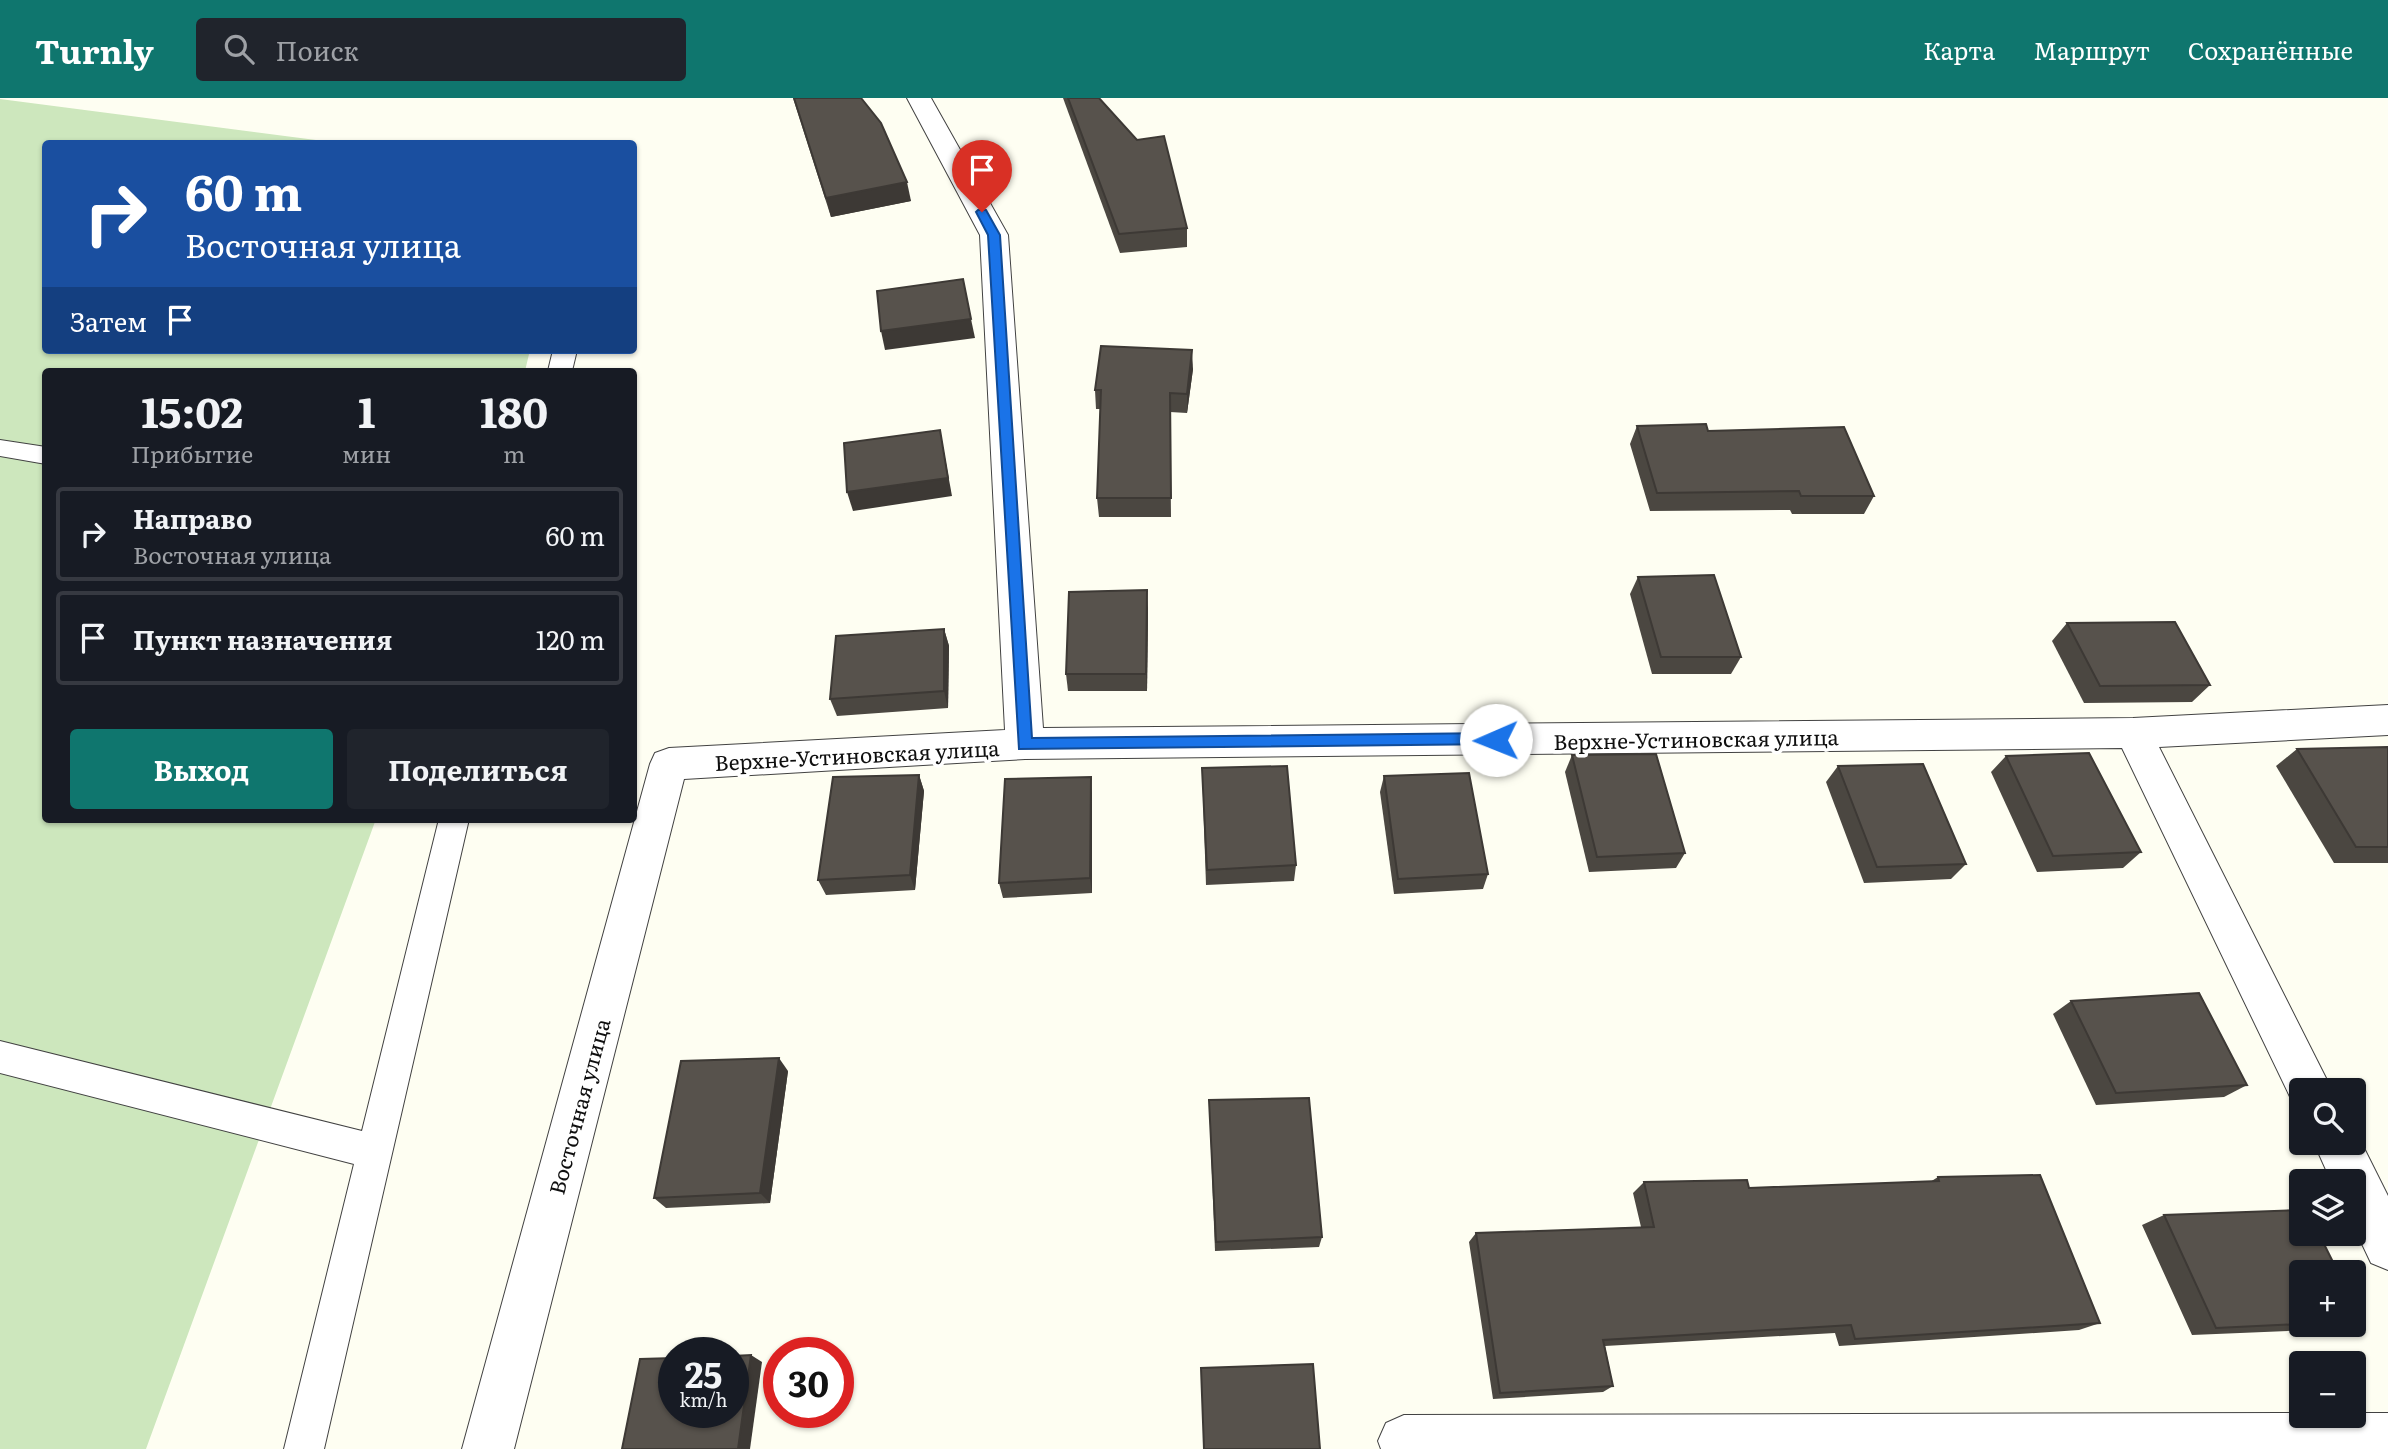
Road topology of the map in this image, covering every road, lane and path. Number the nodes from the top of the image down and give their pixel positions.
1 (919, 98) edge
2 (0, 448) edge
3 (42, 455) edge
4 (2388, 720) edge
5 (2133, 733) junction
6 (1024, 744) junction
7 (669, 764) joint
8 (453, 823) edge
9 (0, 1056) edge
10 (2305, 1078) edge
11 (375, 1152) junction
12 (2343, 1155) edge
13 (2388, 1246) edge
14 (2388, 1439) edge
15 (1404, 1445) edge
16 (304, 1449) edge
17 (488, 1449) edge

1 - 6 street
2 - 3 lane
4 - 5 street, Верхне-Устиновская улица
5 - 6 street, Верхне-Устиновская улица
5 - 10 street
6 - 7 street, Верхне-Устиновская улица
7 - 17 street, Восточная улица
8 - 11 lane
9 - 11 lane
11 - 16 lane
12 - 13 street
14 - 15 street

